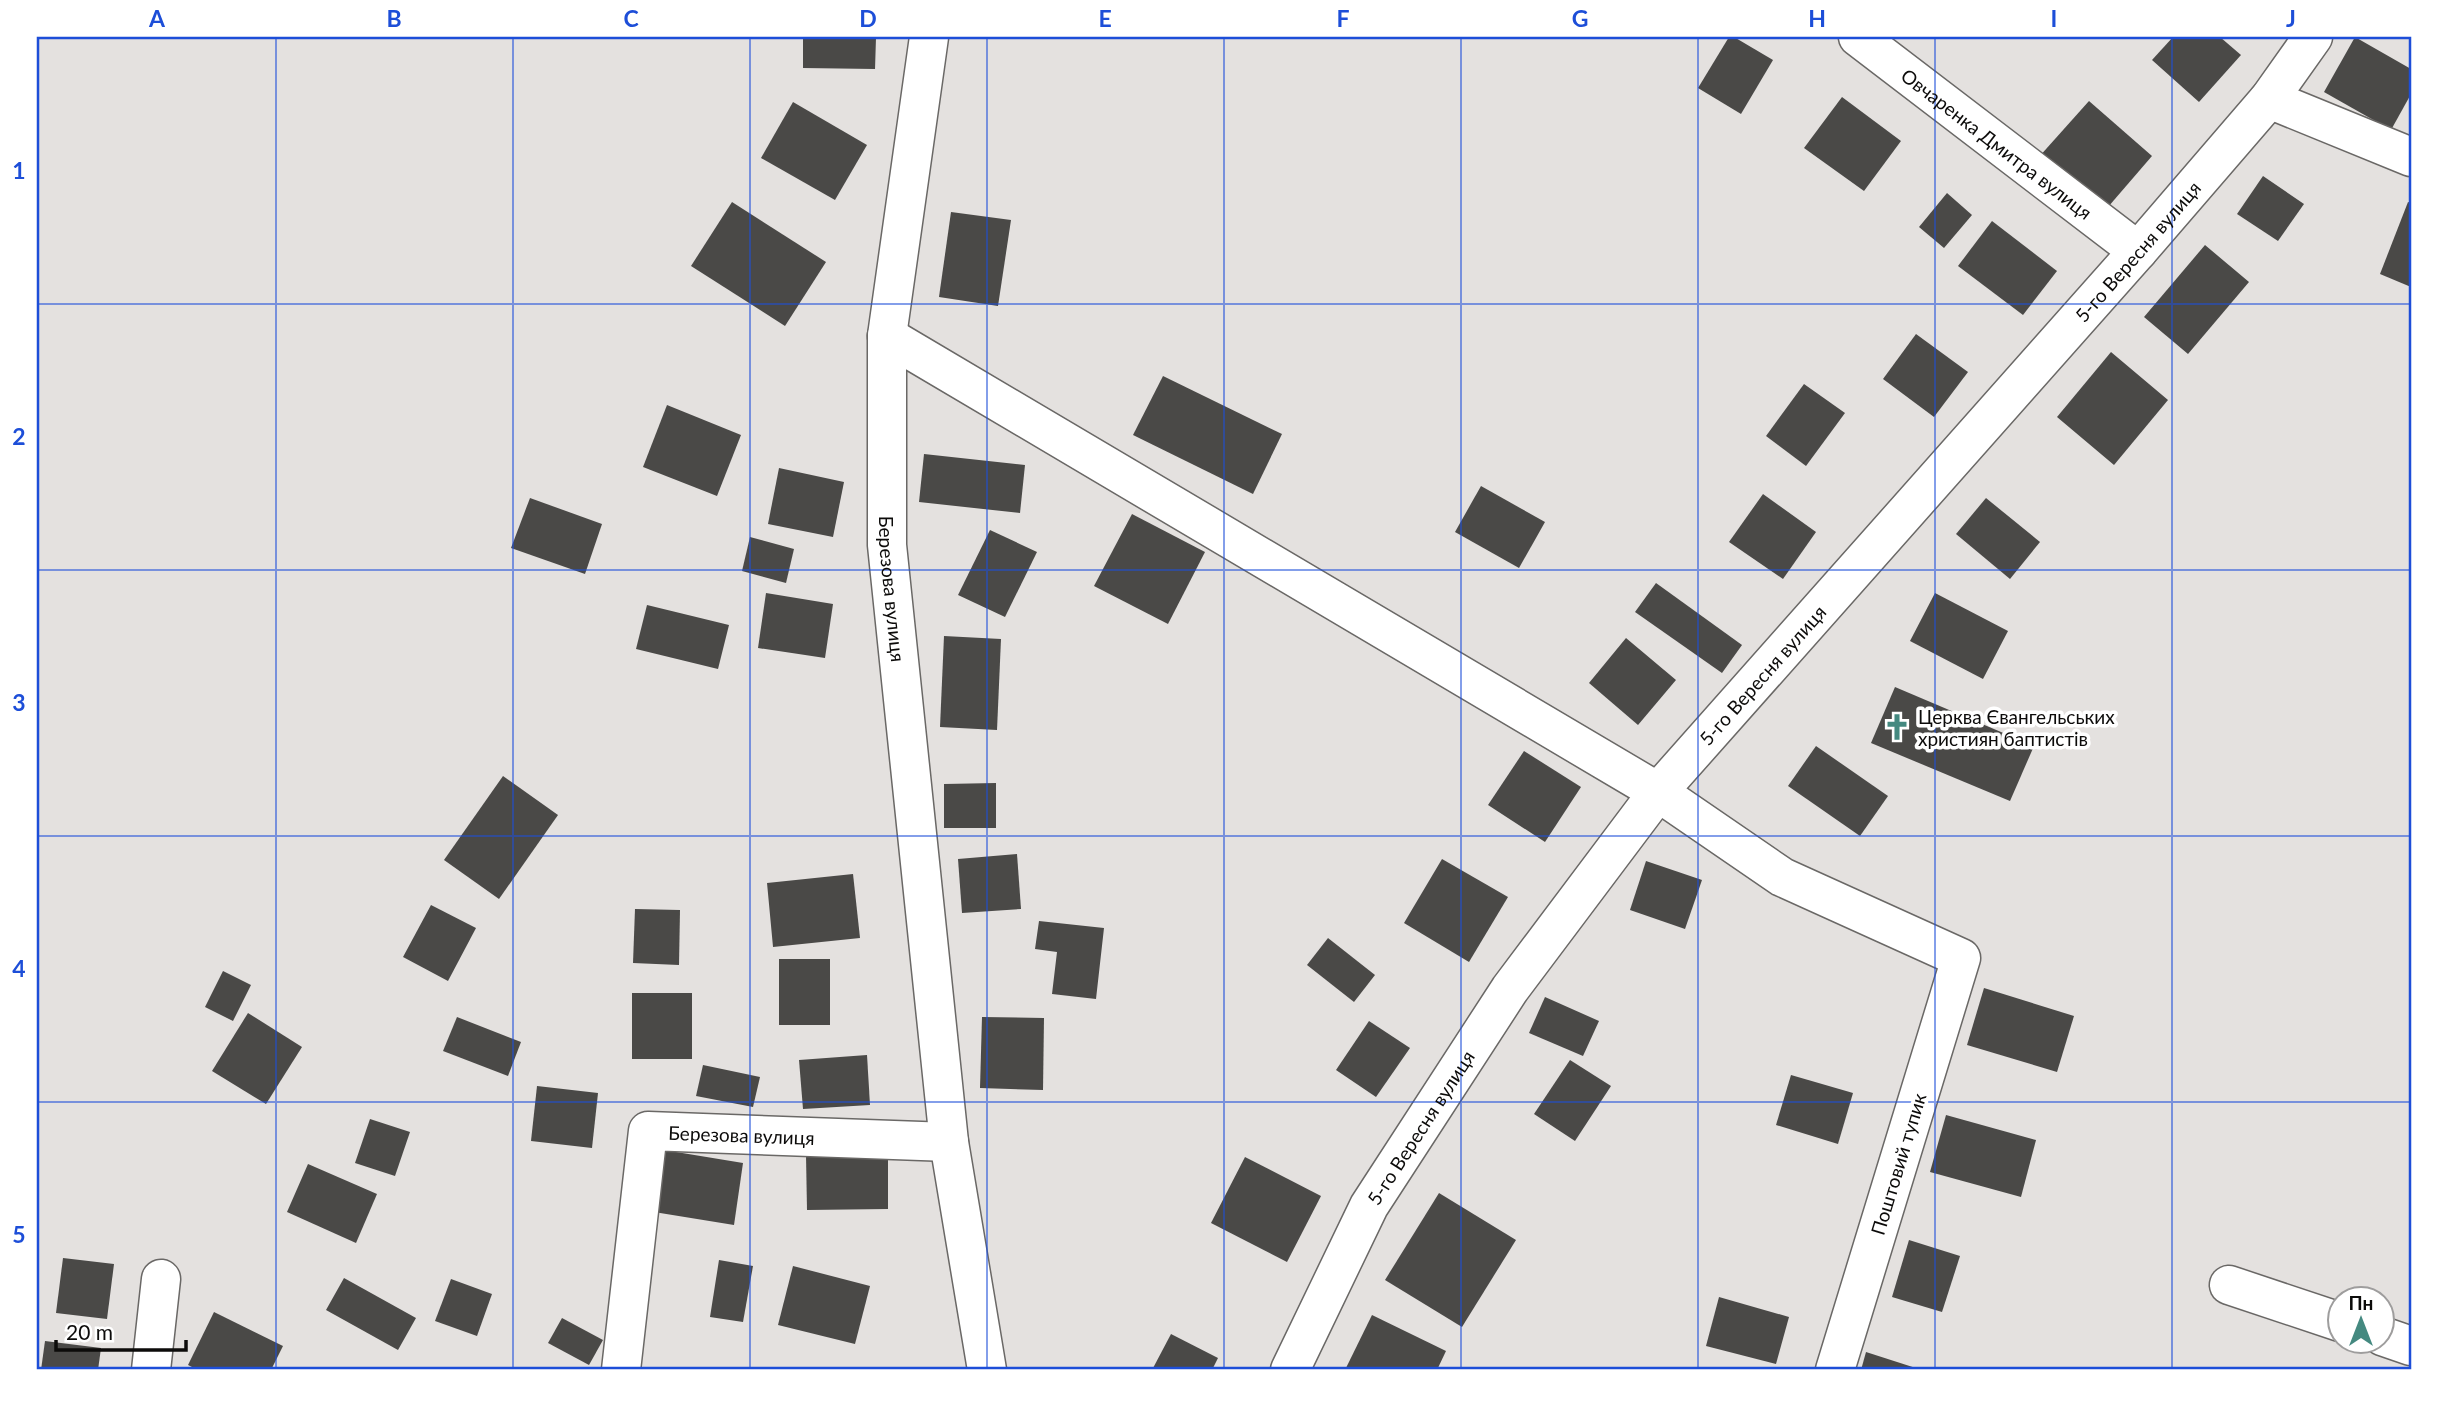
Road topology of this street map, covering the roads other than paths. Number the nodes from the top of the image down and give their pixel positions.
1 (929, 37) edge
2 (1857, 37) edge
3 (2313, 37) edge
4 (2269, 99) junction
5 (2411, 157) edge
6 (2138, 251) junction
7 (887, 336) junction
8 (1658, 792) junction
9 (949, 1142) junction
10 (161, 1279) dead end
11 (2228, 1285) dead end
12 (2326, 1317) edge
13 (151, 1370) edge
14 (621, 1370) edge
15 (987, 1370) edge
16 (1290, 1370) edge
17 (1835, 1370) edge

1 - 7 street, Березова вулиця
2 - 6 street, Овчаренка Дмитра вулиця
3 - 4 street, 5-го Вересня вулиця
4 - 5 street
4 - 6 street, 5-го Вересня вулиця
6 - 8 street, 5-го Вересня вулиця
7 - 8 street
7 - 9 street, Березова вулиця
8 - 16 street, 5-го Вересня вулиця
8 - 17 street, Поштовий тупик
9 - 14 street, Березова вулиця
9 - 15 street, Березова вулиця
10 - 13 street
11 - 12 street

